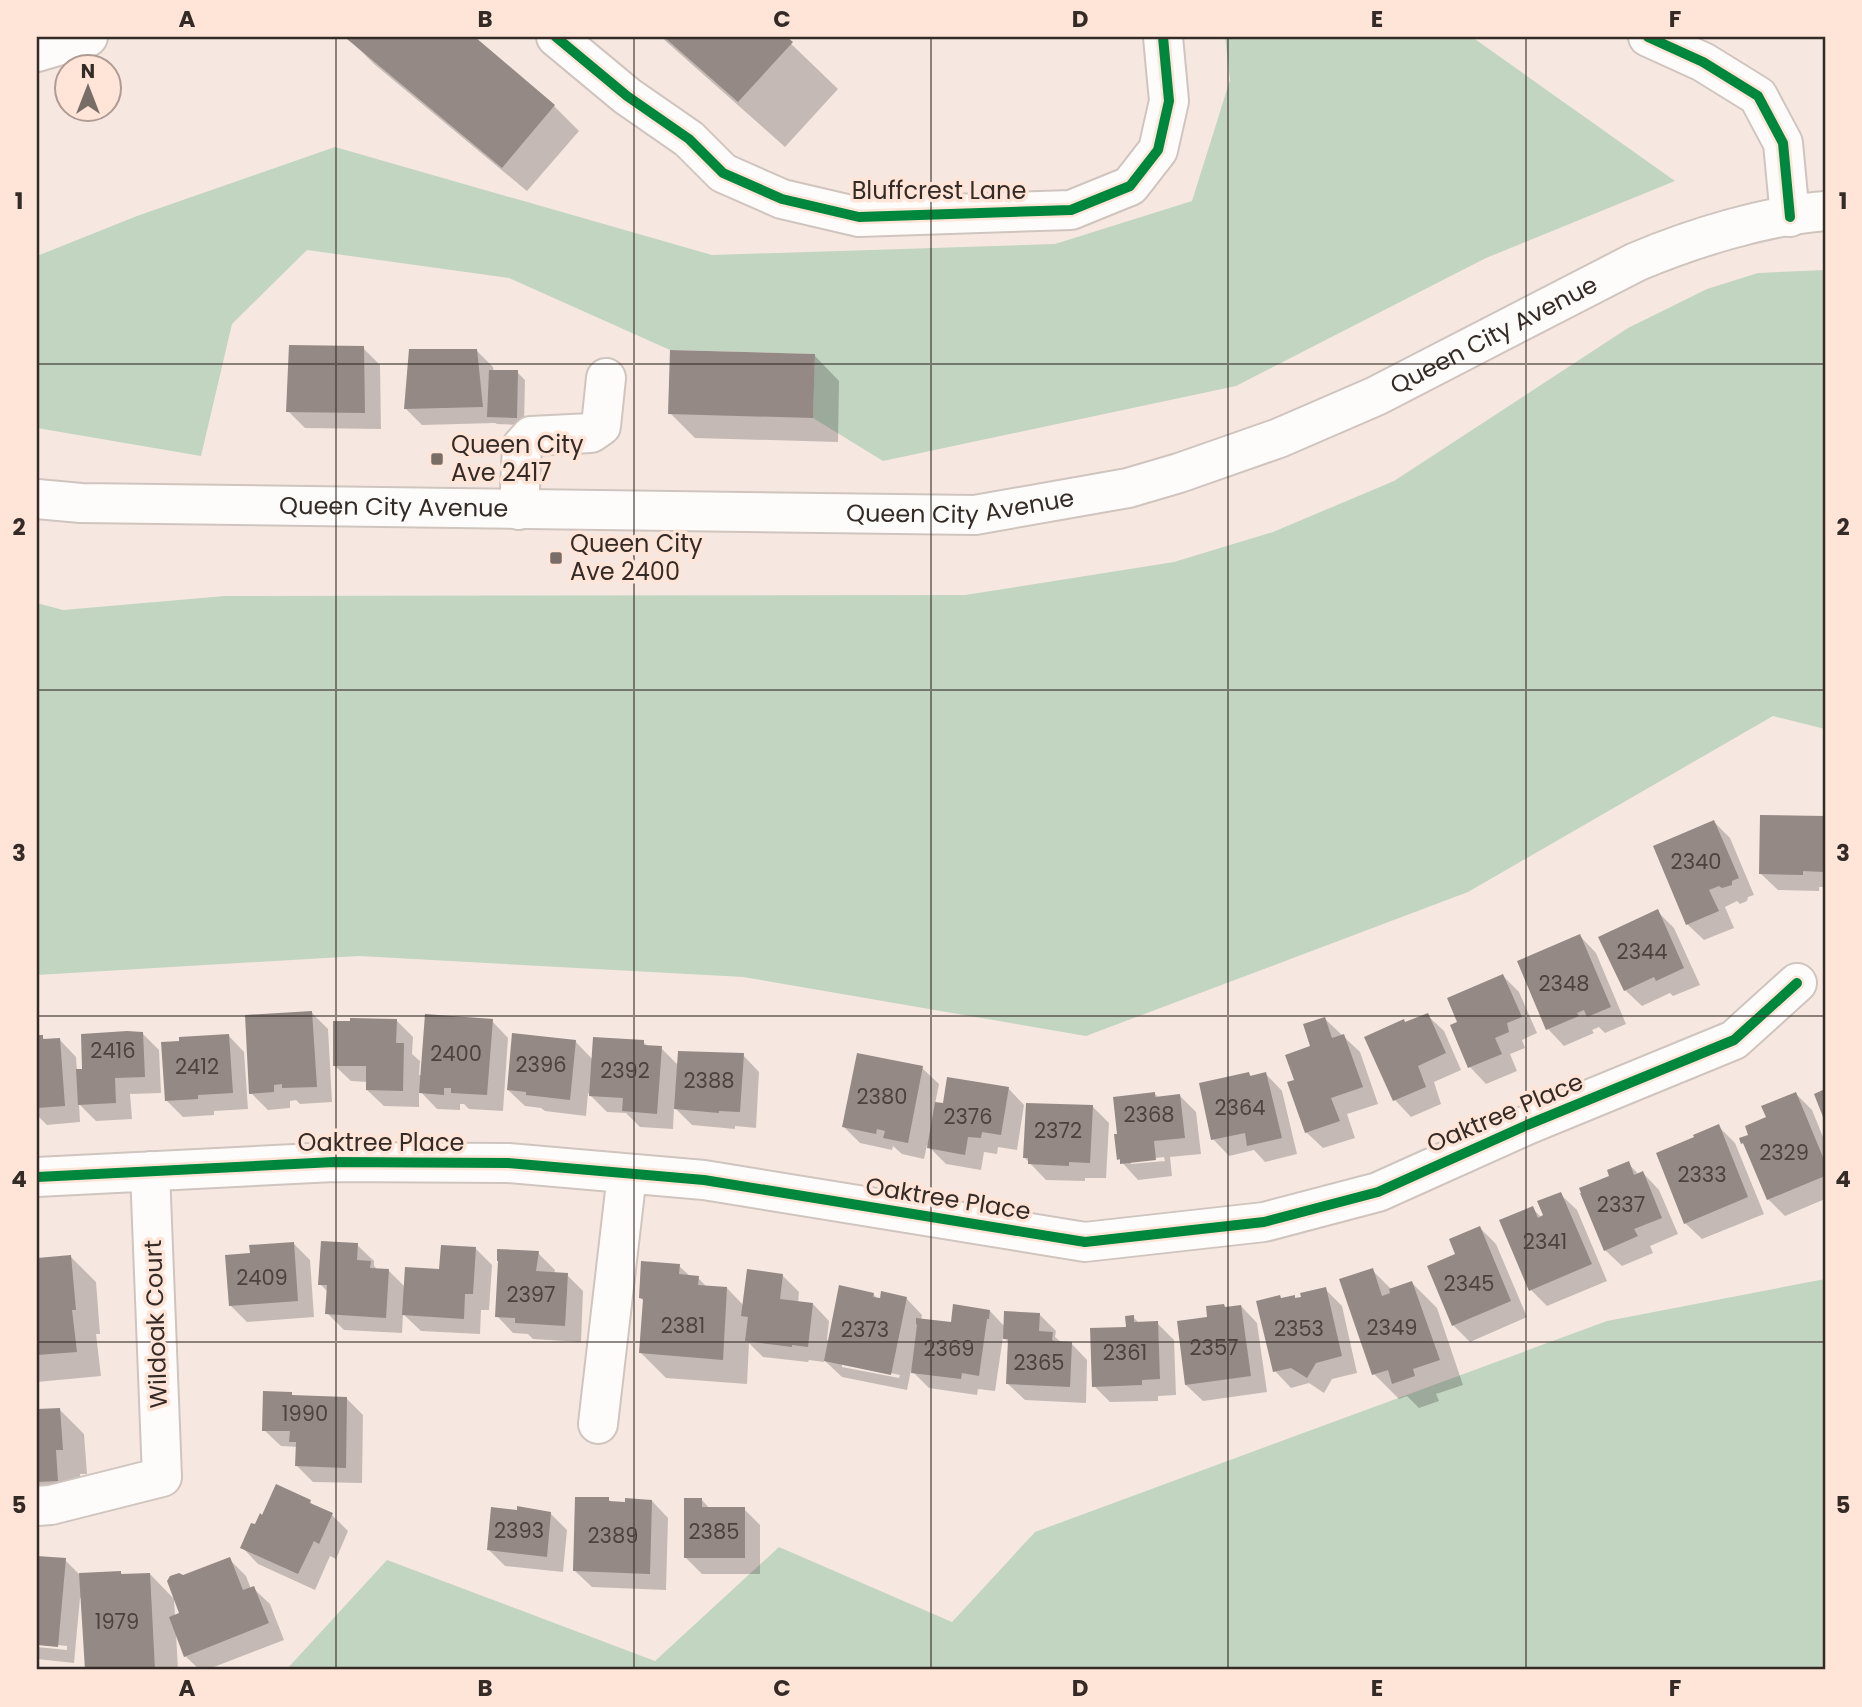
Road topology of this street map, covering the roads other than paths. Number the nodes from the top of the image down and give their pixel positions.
1 (88, 37) edge
2 (556, 37) edge
3 (1163, 37) edge
4 (1648, 37) edge
5 (37, 52) edge
6 (1807, 214) edge
7 (606, 378) dead end
8 (37, 499) edge
9 (519, 510) junction
10 (1797, 983) dead end
11 (150, 1171) junction
12 (627, 1174) junction
13 (37, 1177) edge
14 (598, 1424) dead end
15 (37, 1506) edge

1 - 5 street
2 - 3 street, Bluffcrest Lane
4 - 6 street
6 - 9 street, Queen City Avenue
7 - 9 street
8 - 9 street, Queen City Avenue
10 - 12 street, Oaktree Place
11 - 12 street, Oaktree Place
11 - 13 street, Oaktree Place
11 - 15 street, Wildoak Court
12 - 14 street

